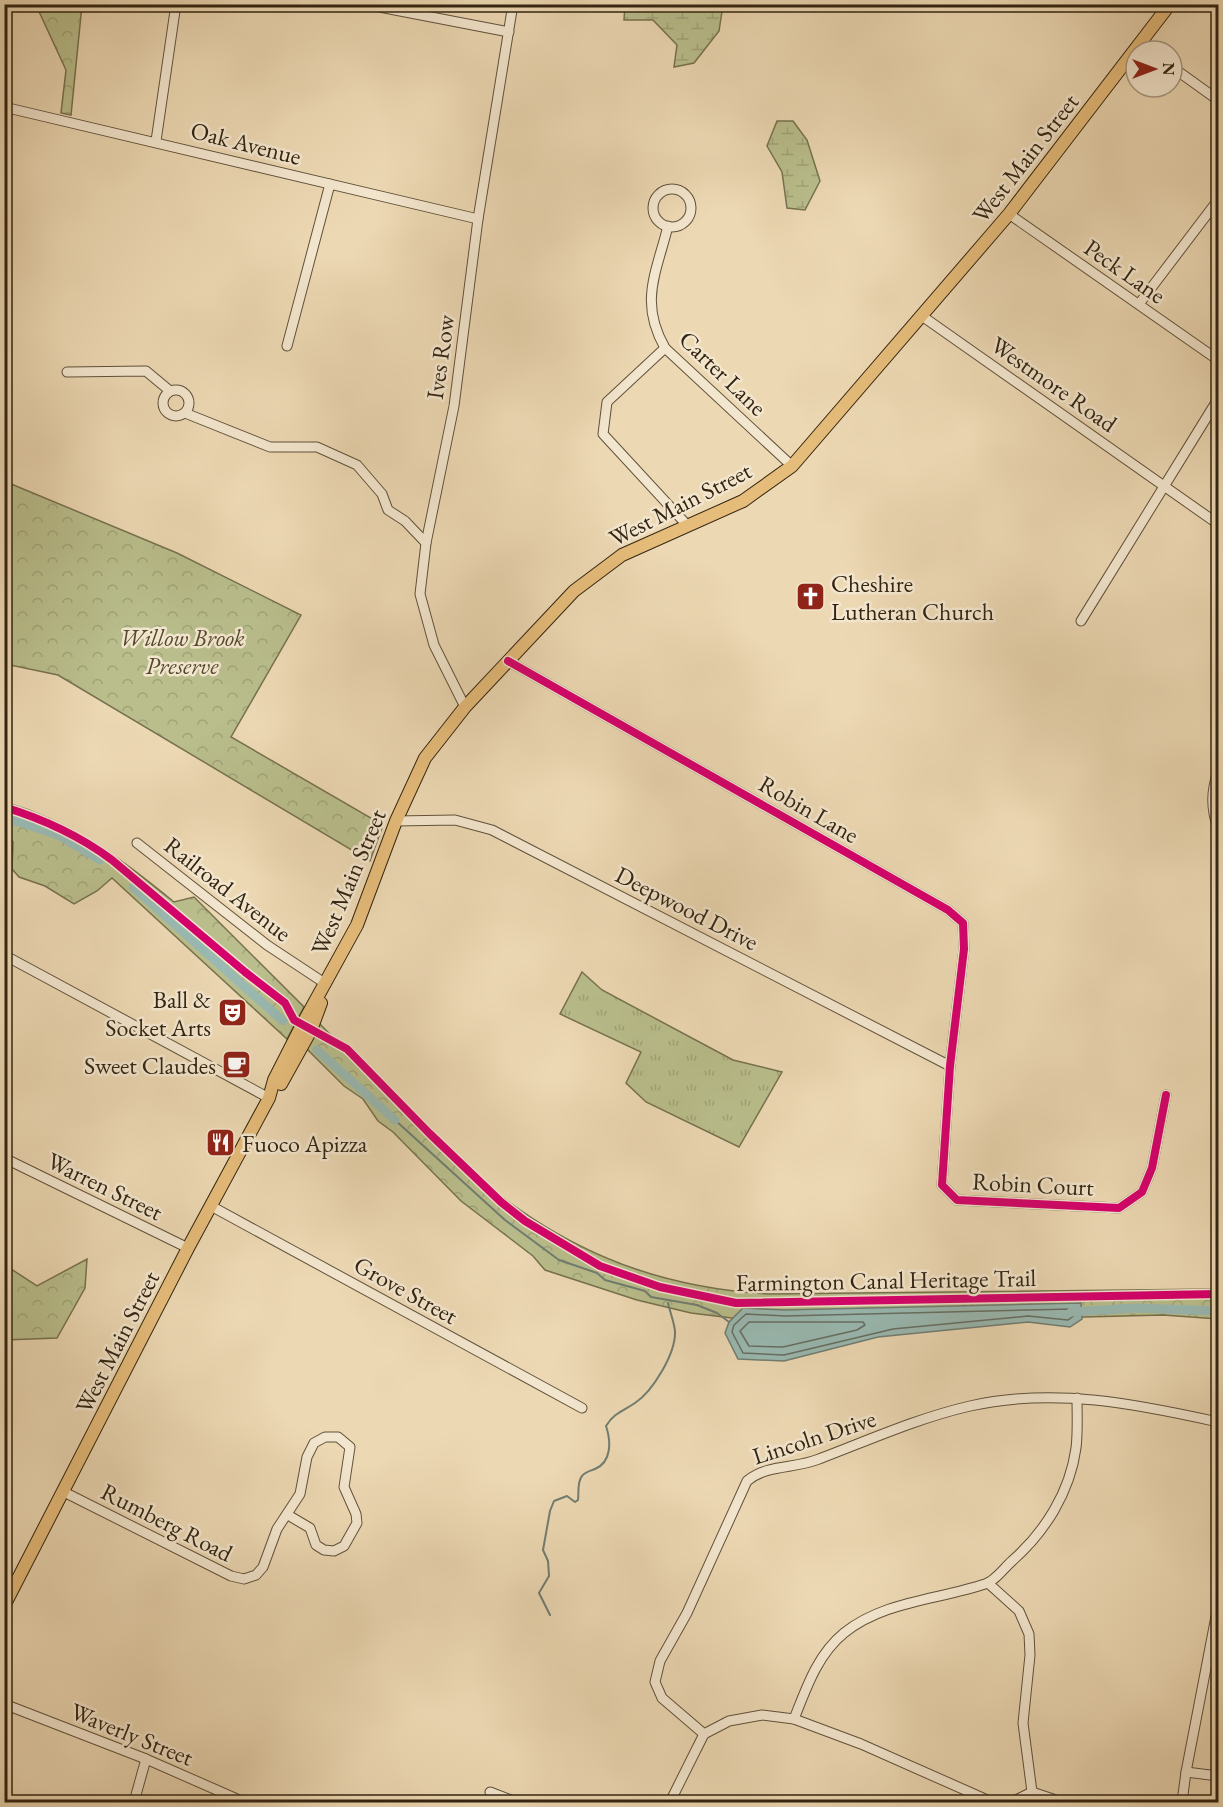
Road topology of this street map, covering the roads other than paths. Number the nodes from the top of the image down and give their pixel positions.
1 (176, 4) edge
2 (364, 4) edge
3 (513, 4) edge
4 (1170, 4) edge
5 (509, 32) junction
6 (1150, 39) edge
7 (1124, 74) edge
8 (1184, 76) edge
9 (1218, 100) edge
10 (4, 107) edge
11 (156, 141) junction
12 (330, 184) junction
13 (1218, 200) edge
14 (1009, 214) junction
15 (478, 219) junction
16 (668, 226) junction
17 (1139, 303) junction
18 (922, 316) junction
19 (287, 346) dead end
20 (665, 348) junction
21 (1218, 360) edge
22 (68, 372) dead end
23 (170, 391) junction
24 (1218, 399) edge
25 (185, 413) junction
26 (792, 466) junction
27 (1165, 484) junction
28 (1218, 524) edge
29 (687, 525) junction
30 (426, 543) junction
31 (1081, 621) dead end
32 (508, 661) junction
33 (465, 707) junction
34 (1218, 771) edge
35 (396, 821) junction
36 (1218, 830) edge
37 (137, 843) dead end
38 (4, 955) edge
39 (326, 984) junction
40 (950, 1066) junction
41 (1166, 1095) dead end
42 (269, 1098) junction
43 (4, 1158) edge
44 (211, 1206) junction
45 (188, 1248) junction
46 (1077, 1398) junction
47 (582, 1408) dead end
48 (1218, 1422) edge
49 (64, 1492) junction
50 (288, 1515) junction
51 (988, 1583) junction
52 (4, 1606) edge
53 (1218, 1606) edge
54 (4, 1704) edge
55 (794, 1719) junction
56 (704, 1734) junction
57 (146, 1759) junction
58 (1186, 1772) junction
59 (1218, 1776) edge
60 (490, 1792) dead end
61 (1032, 1792) junction
62 (134, 1803) edge
63 (244, 1803) edge
64 (516, 1803) edge
65 (670, 1803) edge
66 (992, 1803) edge
67 (1012, 1803) edge
68 (1075, 1803) edge
69 (1182, 1803) edge

1 - 11 street
2 - 5 street
3 - 5 street, Ives Row
4 - 6 main road, West Main Street
5 - 15 street, Ives Row
7 - 14 main road, West Main Street
8 - 9 street
10 - 11 street, Oak Avenue
11 - 12 street, Oak Avenue
12 - 15 street, Oak Avenue
12 - 19 street
13 - 17 street
14 - 17 street, Peck Lane
14 - 18 main road, West Main Street
15 - 30 street, Ives Row
16 - 16 street
16 - 20 street, Carter Lane
17 - 21 street, Peck Lane
18 - 26 main road, West Main Street
18 - 27 street, Westmore Road
20 - 26 street, Carter Lane
20 - 29 street
22 - 23 street
23 - 25 street
23 - 25 street
24 - 27 street
25 - 30 street
26 - 29 main road, West Main Street
27 - 28 street, Westmore Road
27 - 31 street
29 - 32 main road, West Main Street
30 - 33 street, Ives Row
32 - 33 main road, West Main Street
32 - 40 street, Robin Lane
33 - 35 main road, West Main Street
34 - 36 street
35 - 39 main road, West Main Street
35 - 40 street, Deepwood Drive
37 - 39 street, Railroad Avenue
38 - 42 street
39 - 42 main road, West Main Street
40 - 41 street, Robin Court
42 - 44 main road, West Main Street
43 - 45 street, Warren Street
44 - 45 main road, West Main Street
44 - 47 street, Grove Street
45 - 49 main road, West Main Street
46 - 48 street, Lincoln Drive
46 - 51 street
46 - 56 street, Lincoln Drive
49 - 50 street, Rumberg Road
49 - 52 main road, West Main Street
50 - 50 street, Rumberg Road
51 - 55 street
51 - 61 street
53 - 58 street
54 - 57 street, Waverly Street
55 - 56 street
55 - 66 street
56 - 65 street
57 - 62 street
57 - 63 street, Waverly Street
58 - 59 street
58 - 69 street
60 - 64 street
61 - 67 street
61 - 68 street

